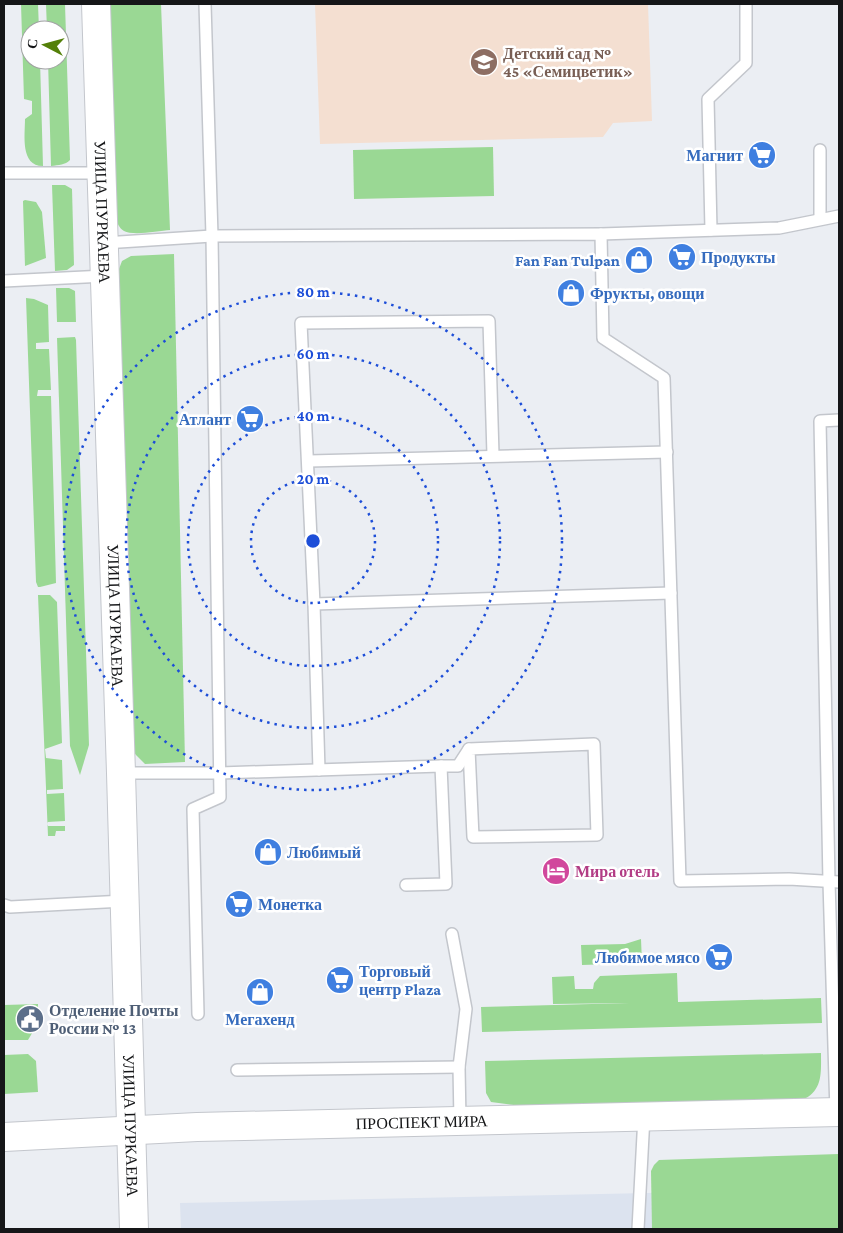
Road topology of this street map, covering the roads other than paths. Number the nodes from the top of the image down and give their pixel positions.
1 (96, 4) edge
2 (205, 4) edge
3 (746, 4) edge
4 (820, 150) dead end
5 (102, 173) junction
6 (4, 174) edge
7 (839, 216) edge
8 (820, 219) junction
9 (711, 230) junction
10 (600, 234) junction
11 (212, 236) junction
12 (104, 243) junction
13 (105, 276) junction
14 (4, 281) edge
15 (839, 420) edge
16 (667, 452) junction
17 (492, 455) junction
18 (309, 461) junction
19 (672, 593) junction
20 (314, 604) junction
21 (469, 749) junction
22 (441, 766) junction
23 (319, 770) junction
24 (121, 773) junction
25 (220, 773) junction
26 (834, 882) edge
27 (406, 885) dead end
28 (124, 901) junction
29 (4, 905) edge
30 (452, 934) dead end
31 (198, 1014) dead end
32 (458, 1067) junction
33 (237, 1070) dead end
34 (838, 1112) edge
35 (644, 1116) junction
36 (460, 1121) junction
37 (131, 1129) junction
38 (4, 1137) edge
39 (134, 1229) edge
40 (638, 1229) edge

1 - 5 main road, УЛИЦА ПУРКАЕВА
2 - 11 lane
3 - 9 lane
4 - 8 lane
5 - 6 lane
5 - 12 main road, УЛИЦА ПУРКАЕВА
7 - 8 lane
8 - 9 lane
9 - 10 lane
10 - 11 lane
10 - 16 lane
11 - 12 lane
11 - 25 lane
12 - 13 main road, УЛИЦА ПУРКАЕВА
13 - 14 lane
13 - 24 main road, УЛИЦА ПУРКАЕВА
15 - 26 lane
16 - 17 lane
16 - 19 lane
17 - 18 lane
17 - 18 lane
18 - 20 lane
19 - 20 lane
19 - 26 lane
20 - 23 lane
21 - 21 lane
21 - 22 lane
22 - 23 lane
22 - 27 lane
23 - 25 lane
24 - 25 lane
24 - 28 main road, УЛИЦА ПУРКАЕВА
25 - 31 lane
26 - 34 lane
28 - 29 lane
28 - 37 main road, УЛИЦА ПУРКАЕВА
30 - 32 lane
32 - 33 lane
32 - 36 lane
34 - 35 main road, ПРОСПЕКТ МИРА
35 - 36 main road, ПРОСПЕКТ МИРА
35 - 40 lane
36 - 37 main road, ПРОСПЕКТ МИРА
37 - 38 main road, ПРОСПЕКТ МИРА
37 - 39 main road, УЛИЦА ПУРКАЕВА

